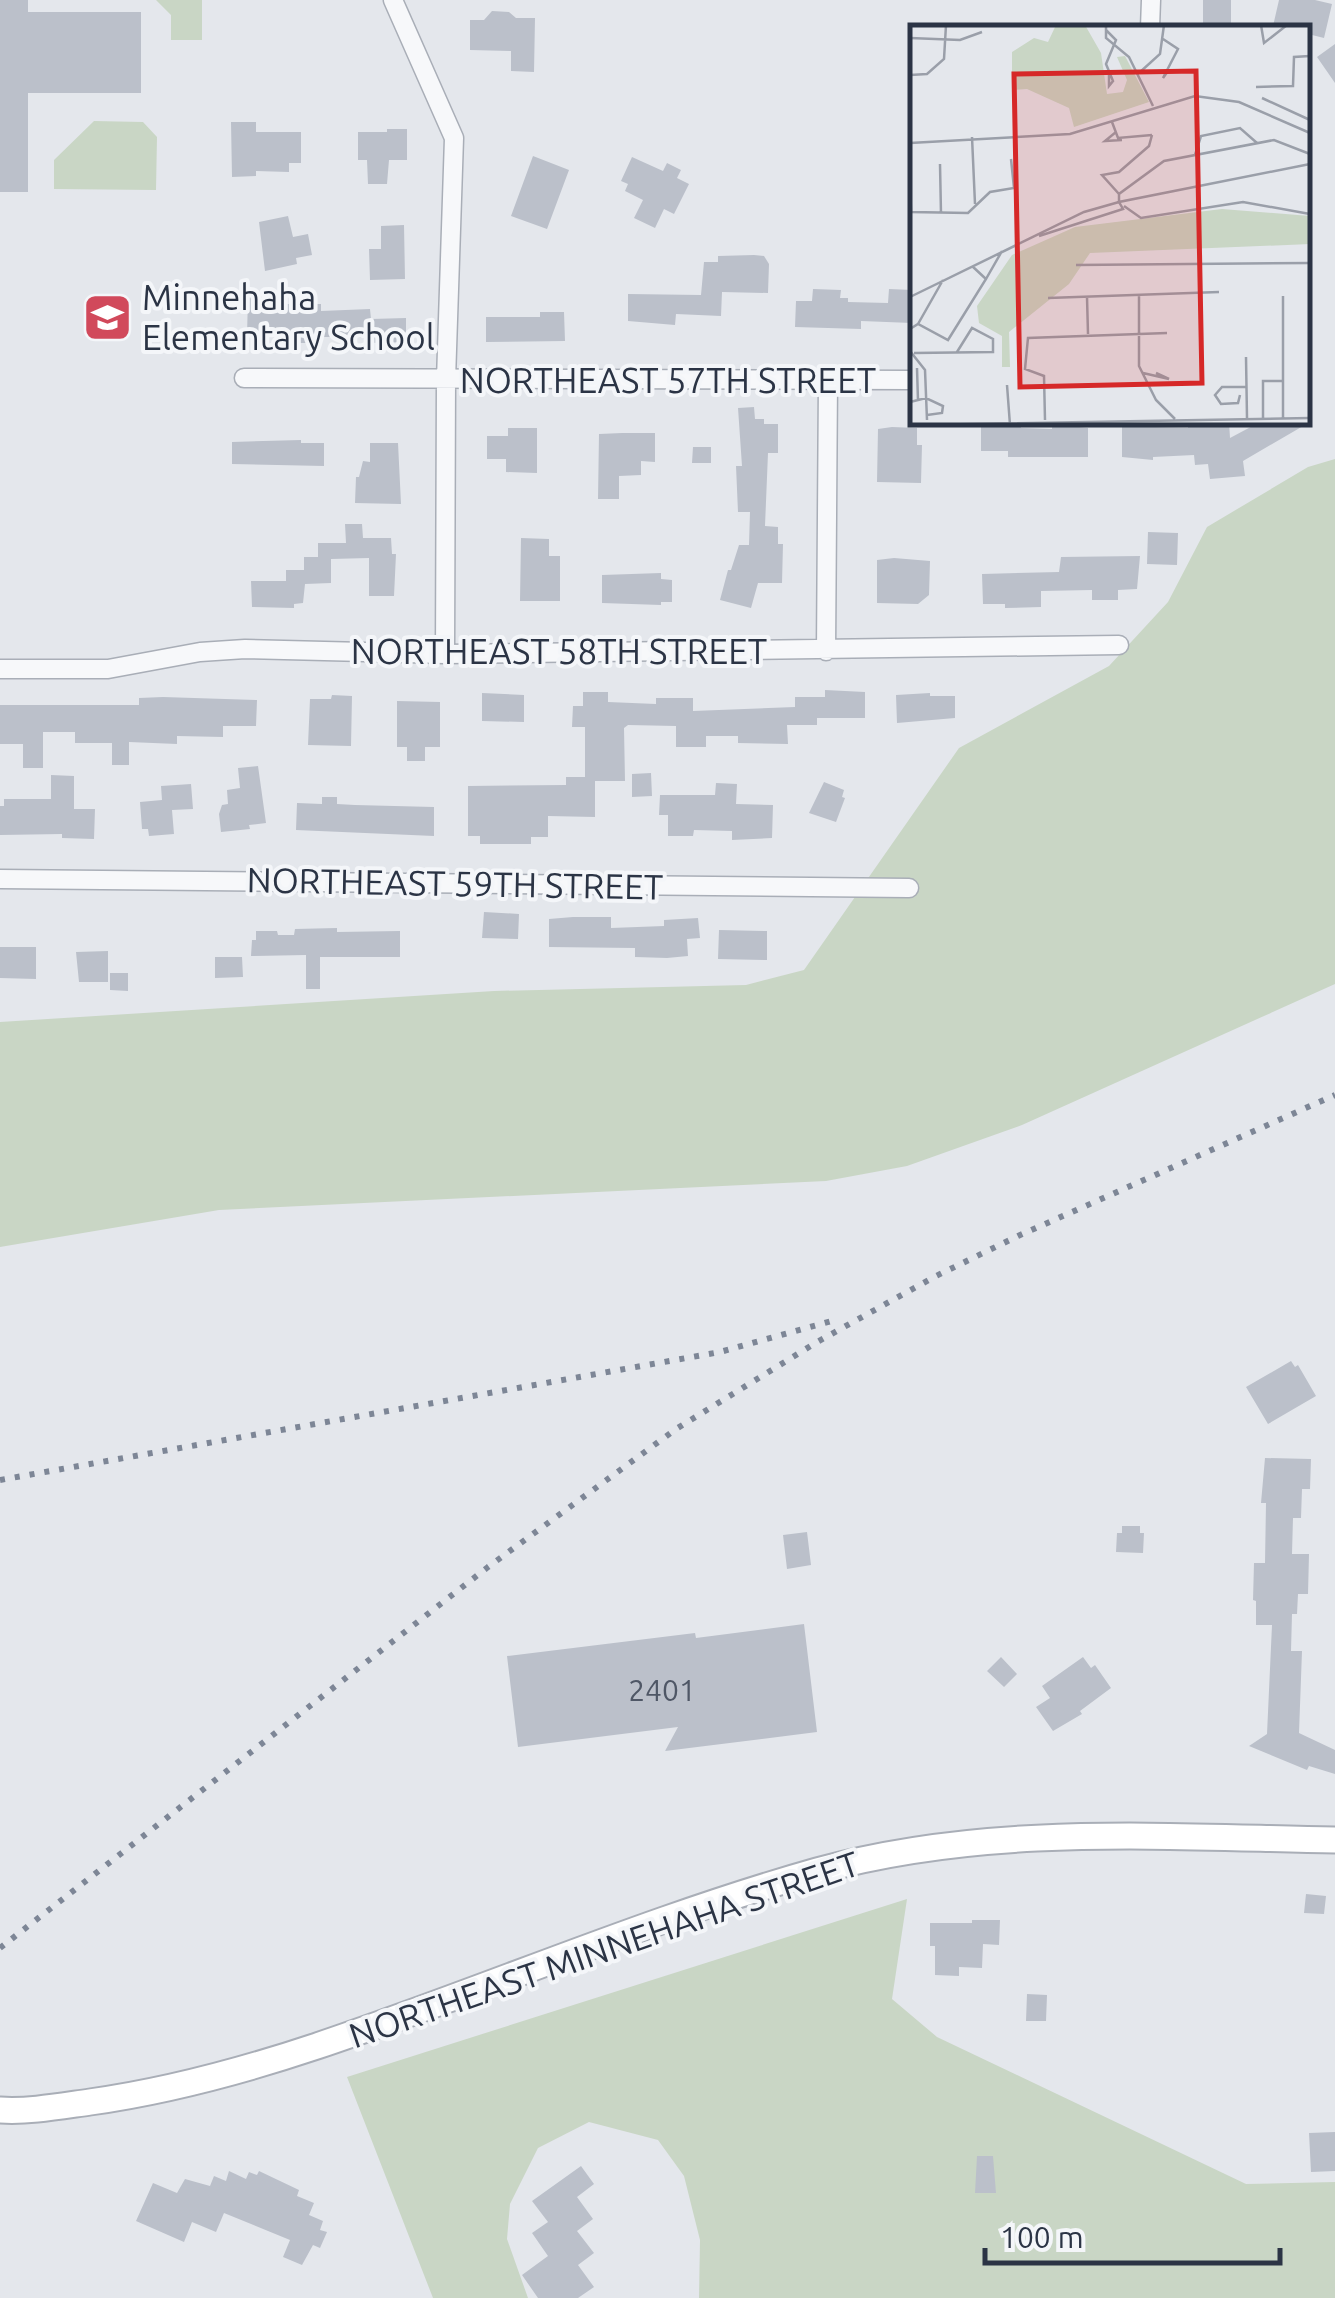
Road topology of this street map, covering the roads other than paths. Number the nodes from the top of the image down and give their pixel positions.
1 (393, 0) edge
2 (1151, 0) edge
3 (1150, 25) edge
4 (244, 378) dead end
5 (446, 380) junction
6 (828, 380) junction
7 (910, 380) edge
8 (1120, 646) dead end
9 (826, 651) junction
10 (445, 654) junction
11 (0, 669) edge
12 (0, 879) edge
13 (909, 888) dead end
14 (1335, 1840) edge
15 (0, 2110) edge

1 - 5 street
2 - 3 street
4 - 5 street, NORTHEAST 57TH STREET
5 - 6 street, NORTHEAST 57TH STREET
5 - 10 street
6 - 7 street, NORTHEAST 57TH STREET
6 - 9 street
8 - 9 street, NORTHEAST 58TH STREET
9 - 10 street, NORTHEAST 58TH STREET
10 - 11 street, NORTHEAST 58TH STREET
12 - 13 street, NORTHEAST 59TH STREET
14 - 15 main road, NORTHEAST MINNEHAHA STREET

